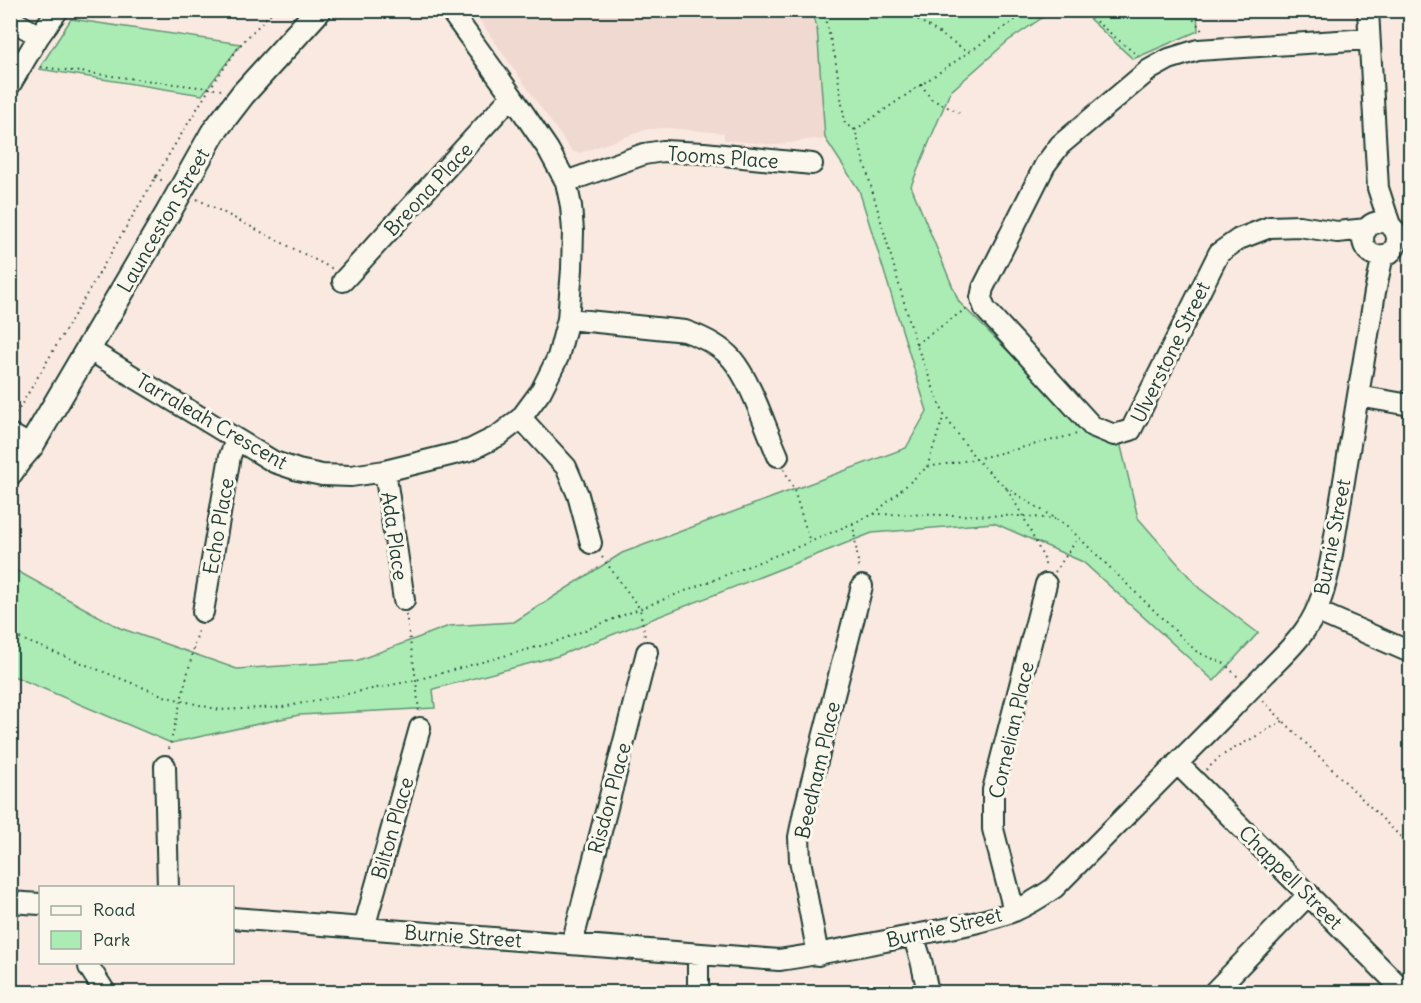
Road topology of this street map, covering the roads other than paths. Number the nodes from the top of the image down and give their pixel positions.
1 (58, 10) edge
2 (319, 10) edge
3 (450, 10) edge
4 (1368, 10) edge
5 (10, 19) edge
6 (39, 36) junction
7 (1370, 39) junction
8 (10, 85) edge
9 (513, 96) junction
10 (812, 164) dead end
11 (566, 182) junction
12 (1378, 188) junction
13 (1390, 225) junction
14 (1370, 241) junction
15 (343, 280) road end
16 (568, 319) junction
17 (88, 349) junction
18 (1358, 396) junction
19 (1410, 405) edge
20 (521, 418) junction
21 (10, 434) edge
22 (236, 440) junction
23 (32, 446) junction
24 (778, 456) road end
25 (385, 471) junction
26 (10, 473) edge
27 (10, 494) edge
28 (591, 543) road end
29 (1046, 584) road end
30 (862, 586) road end
31 (404, 600) road end
32 (1316, 611) junction
33 (203, 612) road end
34 (647, 652) road end
35 (1410, 652) edge
36 (420, 728) road end
37 (1177, 763) junction
38 (165, 766) road end
39 (168, 886) edge
40 (1309, 894) junction
41 (10, 902) edge
42 (39, 904) edge
43 (1014, 911) junction
44 (234, 918) edge
45 (364, 928) junction
46 (913, 935) junction
47 (572, 944) junction
48 (698, 954) junction
49 (818, 955) junction
50 (88, 964) edge
51 (1215, 991) edge
52 (105, 993) edge
53 (698, 993) edge
54 (928, 993) edge
55 (1404, 993) edge

1 - 6 street
2 - 17 main road, Launceston Street
3 - 9 street, Tarraleah Crescent
4 - 7 street, Burnie Street
5 - 6 street
6 - 8 street
7 - 12 street, Burnie Street
7 - 14 street, Ulverstone Street
9 - 11 street, Tarraleah Crescent
9 - 15 street, Breona Place
10 - 11 street, Tooms Place
11 - 16 street, Tarraleah Crescent
12 - 13 street, Burnie Street
12 - 14 street, Burnie Street
13 - 14 street
13 - 14 street, Burnie Street
14 - 18 street, Burnie Street
16 - 20 street, Tarraleah Crescent
16 - 24 street
17 - 22 street, Tarraleah Crescent
17 - 23 main road, Launceston Street
18 - 19 street
18 - 32 street, Burnie Street
20 - 25 street, Tarraleah Crescent
20 - 28 street
21 - 23 street
22 - 25 street, Tarraleah Crescent
22 - 33 street, Echo Place
23 - 26 main road, Launceston Street
23 - 27 main road, Launceston Street
25 - 31 street, Ada Place
29 - 43 street, Cornelian Place
30 - 49 street, Beedham Place
32 - 35 street
32 - 37 street, Burnie Street, bridge
34 - 47 street, Risdon Place
36 - 45 street, Bilton Place
37 - 40 street, Chappell Street
37 - 43 street, Burnie Street
38 - 39 street
40 - 51 street
40 - 55 street, Chappell Street
41 - 42 street
43 - 46 street, Burnie Street
44 - 45 street, Burnie Street
45 - 47 street, Burnie Street
46 - 49 street, Burnie Street
46 - 54 street
47 - 48 street, Burnie Street
48 - 49 street, Burnie Street
48 - 53 street
50 - 52 street

